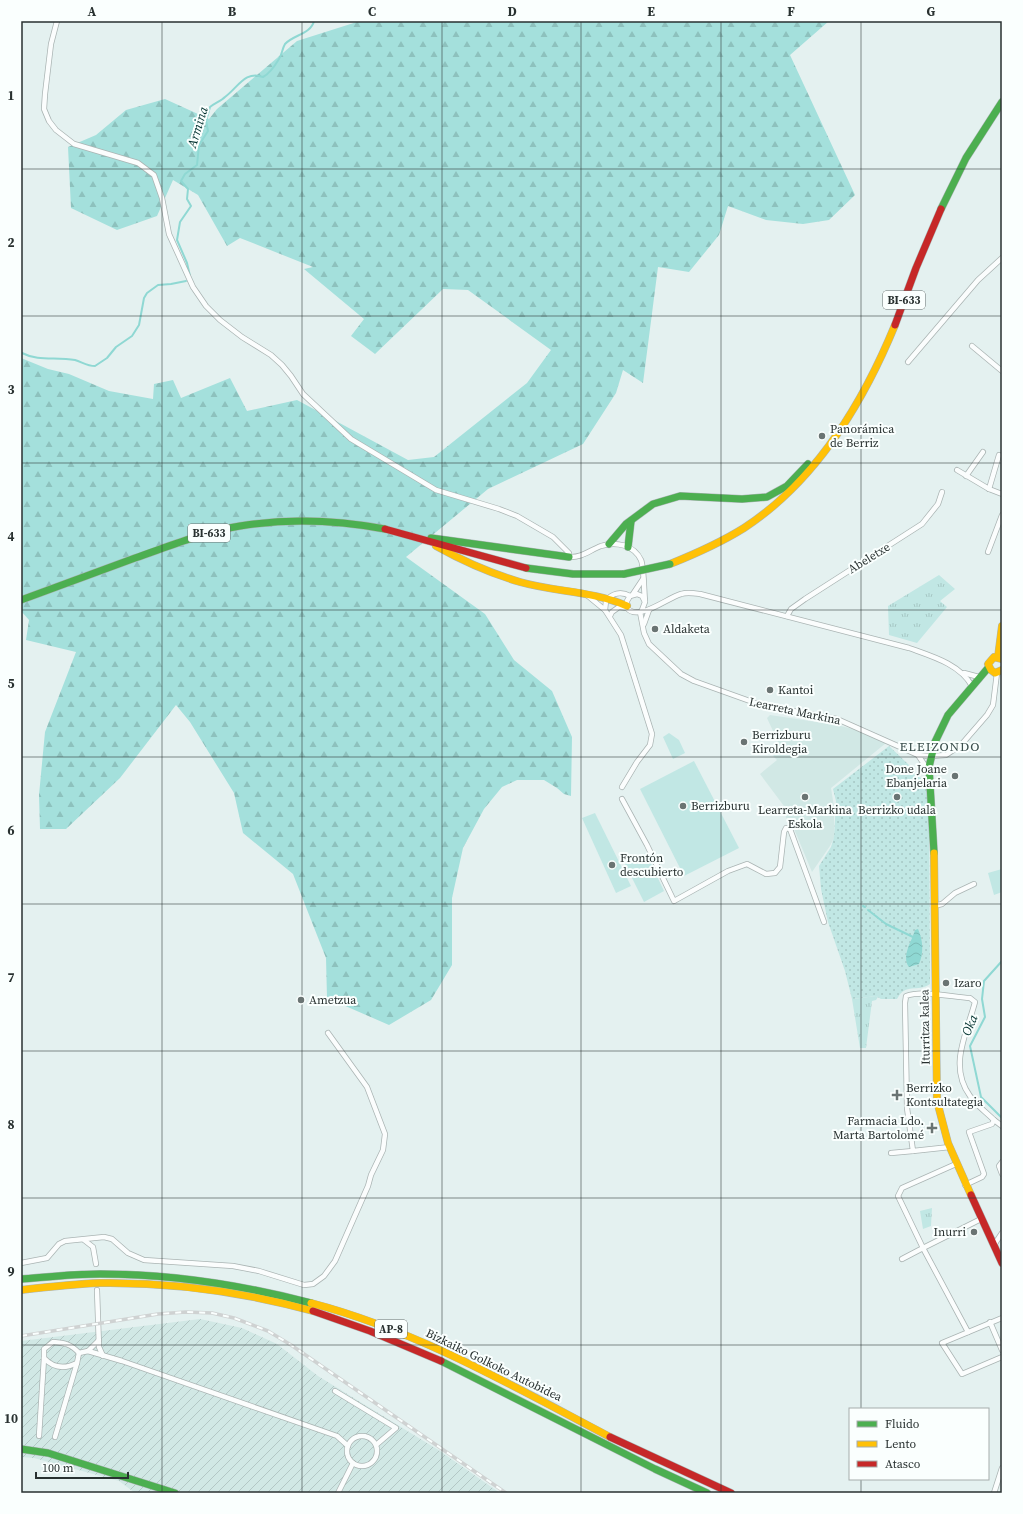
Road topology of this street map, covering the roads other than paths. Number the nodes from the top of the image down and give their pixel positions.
1 (57, 21) edge
2 (1002, 102) edge
3 (1002, 258) edge
4 (972, 346) dead end
5 (908, 362) dead end
6 (1002, 371) edge
7 (984, 452) dead end
8 (998, 455) dead end
9 (820, 457) junction
10 (957, 470) dead end
11 (966, 476) junction
12 (989, 489) junction
13 (942, 492) dead end
14 (1002, 494) edge
15 (1002, 514) edge
16 (632, 521) junction
17 (405, 534) junction
18 (427, 540) junction
19 (609, 544) junction
20 (628, 547) junction
21 (988, 552) dead end
22 (569, 557) junction
23 (642, 579) junction
24 (587, 596) junction
25 (631, 596) junction
26 (609, 598) junction
27 (21, 600) edge
28 (645, 601) junction
29 (627, 607) junction
30 (605, 610) junction
31 (649, 610) junction
32 (641, 611) junction
33 (610, 616) junction
34 (787, 616) junction
35 (1002, 626) edge
36 (643, 630) junction
37 (1000, 658) edge
38 (988, 668) junction
39 (963, 672) junction
40 (1000, 672) edge
41 (979, 677) junction
42 (972, 686) junction
43 (918, 755) junction
44 (932, 755) junction
45 (930, 776) junction
46 (622, 787) dead end
47 (622, 799) dead end
48 (974, 884) dead end
49 (934, 906) junction
50 (824, 922) dead end
51 (935, 994) junction
52 (328, 1033) dead end
53 (994, 1120) junction
54 (1002, 1126) edge
55 (950, 1147) junction
56 (913, 1151) junction
57 (891, 1153) dead end
58 (1002, 1162) edge
59 (956, 1164) junction
60 (1002, 1174) edge
61 (965, 1185) junction
62 (981, 1219) junction
63 (1002, 1233) edge
64 (104, 1237) junction
65 (83, 1239) junction
66 (994, 1245) junction
67 (93, 1247) junction
68 (923, 1248) junction
69 (902, 1258) dead end
70 (21, 1263) edge
71 (1002, 1263) edge
72 (96, 1264) dead end
73 (21, 1279) edge
74 (21, 1290) edge
75 (97, 1290) dead end
76 (1002, 1318) edge
77 (990, 1322) junction
78 (968, 1332) junction
79 (100, 1338) junction
80 (1002, 1350) edge
81 (88, 1351) junction
82 (79, 1353) junction
83 (103, 1356) junction
84 (1002, 1357) edge
85 (44, 1358) junction
86 (77, 1363) junction
87 (336, 1392) dead end
88 (39, 1436) dead end
89 (55, 1437) dead end
90 (348, 1446) junction
91 (376, 1446) junction
92 (21, 1449) edge
93 (353, 1463) junction
94 (1002, 1468) edge
95 (175, 1493) edge
96 (338, 1493) edge
97 (707, 1493) edge
98 (731, 1493) edge
99 (994, 1493) edge

1 - 22 street
2 - 9 main road, BI-633
3 - 5 street
4 - 6 street
7 - 11 street
8 - 12 street
9 - 16 main road
9 - 18 main road, BI-633, bridge
10 - 11 street
11 - 12 street
12 - 14 street
13 - 34 street, Abeletxe
15 - 21 street
16 - 19 main road
16 - 20 main road
17 - 18 main road, BI-633
17 - 22 main road
17 - 27 main road, BI-633
18 - 24 main road
19 - 20 street
19 - 22 street
20 - 23 street
23 - 25 street
23 - 28 street
24 - 26 main road
24 - 30 street
25 - 26 street
25 - 28 street
25 - 29 street
26 - 29 main road
26 - 30 street
28 - 32 street
29 - 32 street
29 - 33 street
30 - 33 street
31 - 32 street
31 - 34 street
31 - 36 street
32 - 36 street, Learreta Markina
33 - 46 street
34 - 39 street
35 - 37 main road
36 - 43 street, Learreta Markina
37 - 38 main road, Iturritza kalea
38 - 40 main road
38 - 41 main road, Iturritza kalea
39 - 41 street
39 - 42 street
40 - 44 street
41 - 42 main road, Iturritza kalea
42 - 44 main road, Iturritza kalea
43 - 44 street
43 - 45 street
44 - 45 main road, Iturritza kalea
45 - 49 main road, Iturritza kalea
47 - 50 street
48 - 49 street
49 - 51 main road, Iturritza kalea
51 - 53 street
51 - 55 main road, Iturritza kalea
51 - 56 street
52 - 64 street
53 - 54 street
53 - 61 street
55 - 56 street
55 - 59 main road, Iturritza kalea
56 - 57 street
58 - 60 street
59 - 61 main road, Iturritza kalea
59 - 68 street
61 - 62 main road, Iturritza kalea
62 - 66 main road, Iturritza kalea
62 - 68 street
63 - 66 street
64 - 65 street
64 - 67 street
65 - 67 street
65 - 70 street
66 - 71 main road, Iturritza kalea
67 - 72 street
68 - 69 street
68 - 78 street
73 - 98 main road, Bizkaiko Golkoko Autobidea / AP-8
74 - 97 main road, Bizkaiko Golkoko Autobidea / AP-8
75 - 79 street
76 - 77 street
77 - 78 street
77 - 80 street
78 - 84 street
79 - 81 street
79 - 83 street
81 - 82 street
81 - 83 street
82 - 85 street
82 - 86 street
83 - 90 street
85 - 86 street
85 - 88 street
86 - 89 street
87 - 91 street
90 - 91 street
90 - 93 street
91 - 93 street
92 - 95 main road
93 - 96 street
94 - 99 street

